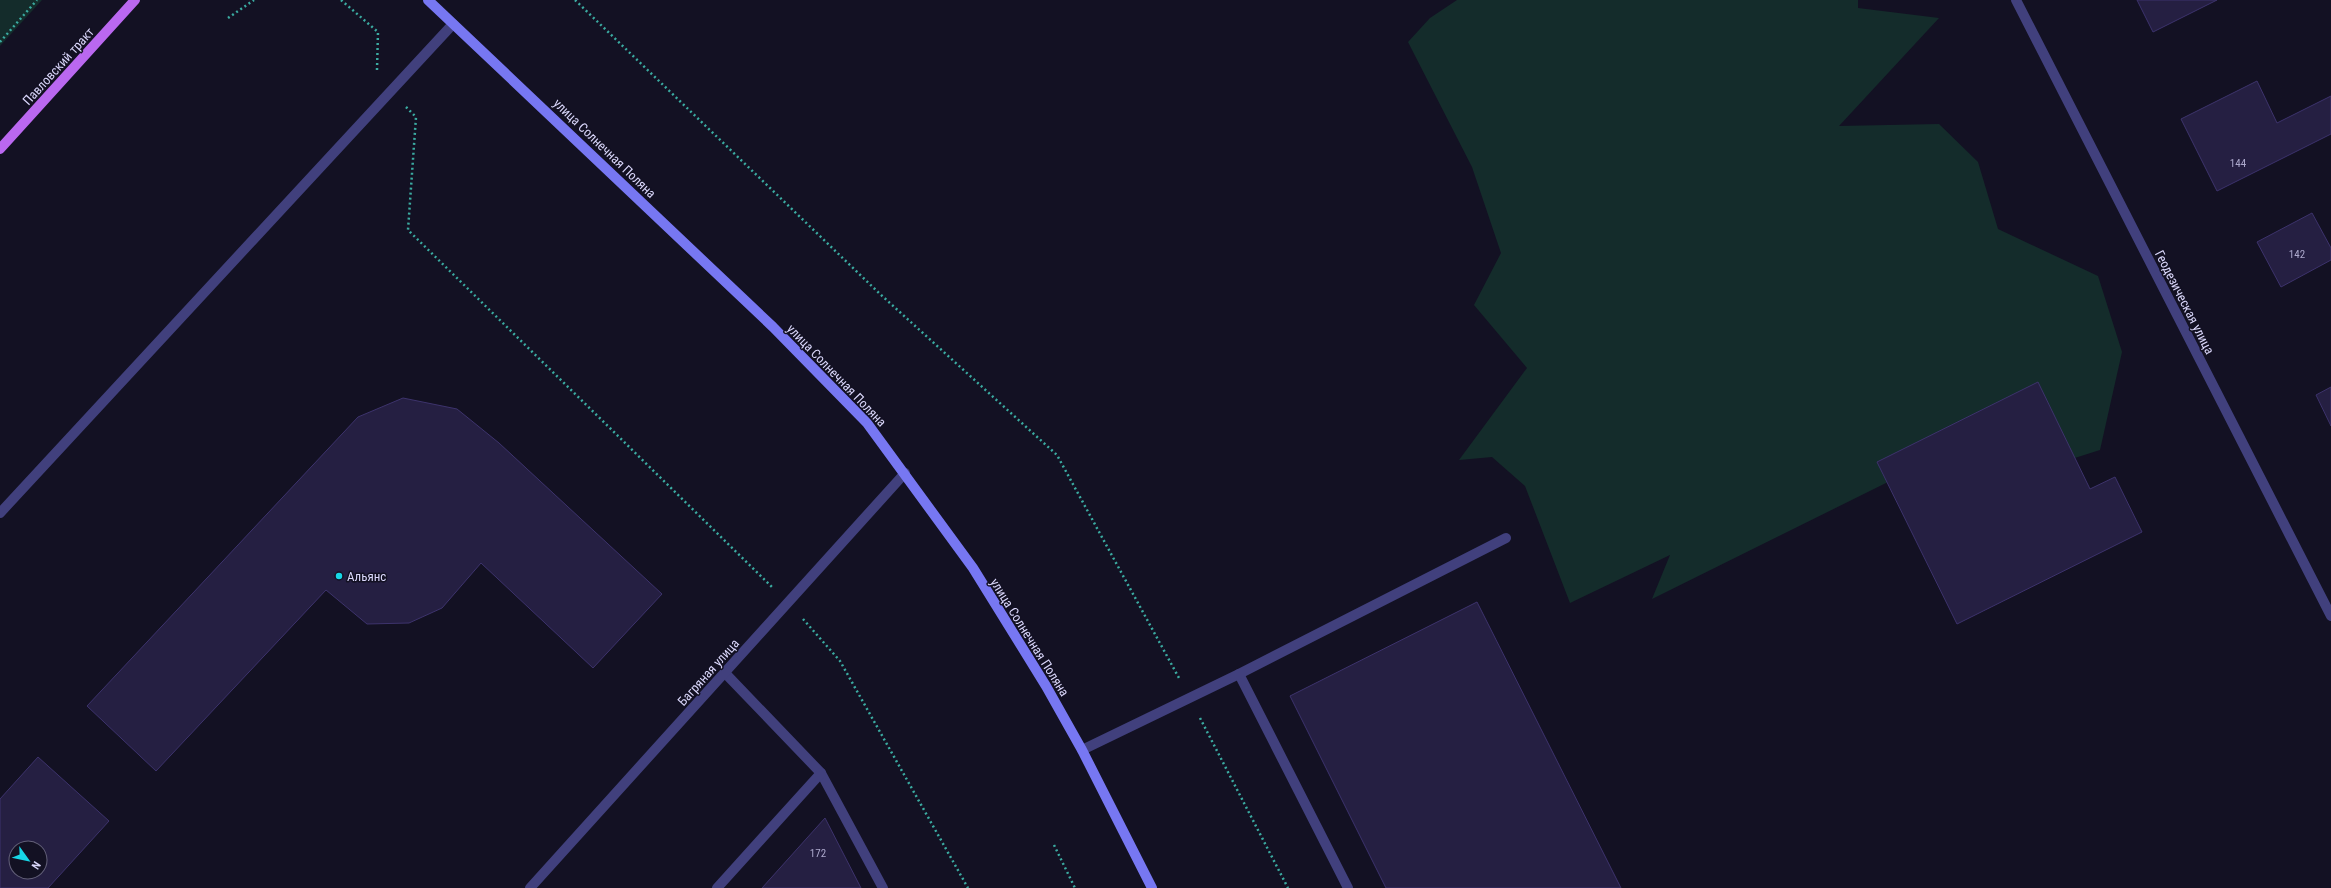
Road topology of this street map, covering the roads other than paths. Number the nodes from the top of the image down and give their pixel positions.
1 (135, 0) edge
2 (428, 0) edge
3 (2016, 0) edge
4 (453, 24) junction
5 (0, 149) edge
6 (906, 473) junction
7 (0, 513) edge
8 (1506, 538) dead end
9 (2331, 616) edge
10 (725, 673) junction
11 (1239, 674) junction
12 (1082, 750) junction
13 (821, 773) junction
14 (530, 888) edge
15 (717, 888) edge
16 (883, 888) edge
17 (1152, 888) edge
18 (1348, 888) edge

1 - 5 main road, Павловский тракт
2 - 4 street, улица Солнечная Поляна
3 - 9 street, Геодезическая улица
4 - 6 street, улица Солнечная Поляна
4 - 7 street
6 - 10 street, Багряная улица
6 - 12 street, улица Солнечная Поляна
8 - 11 street
10 - 13 street
10 - 14 street, Багряная улица
11 - 12 street
11 - 18 street
12 - 17 street, улица Солнечная Поляна
13 - 15 street
13 - 16 street

